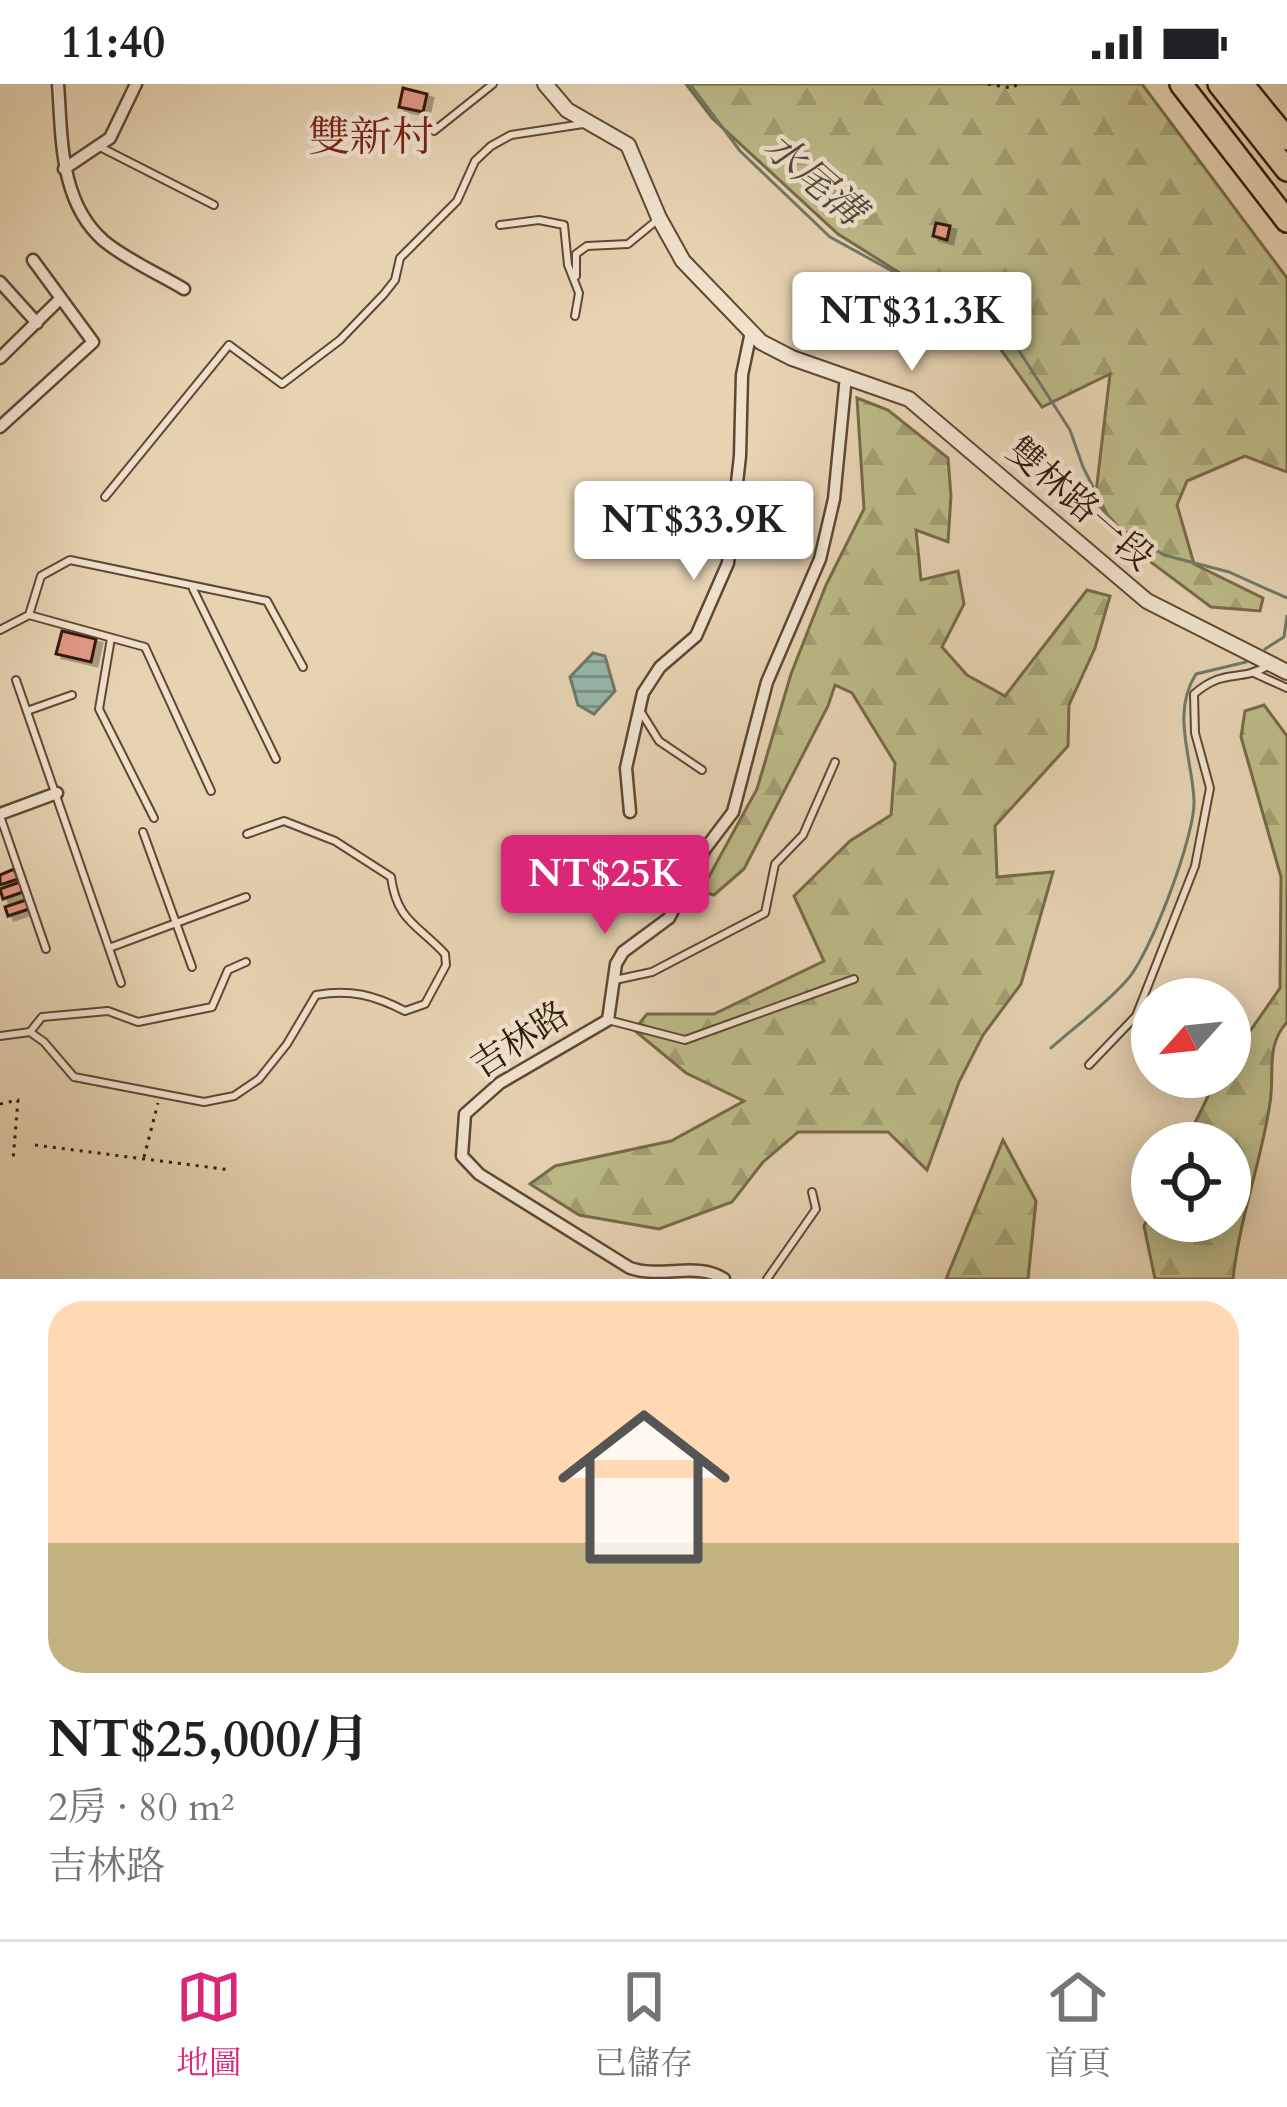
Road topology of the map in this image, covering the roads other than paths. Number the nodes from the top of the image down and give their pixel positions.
1 (58, 84) edge
2 (136, 84) edge
3 (493, 84) edge
4 (545, 84) edge
5 (1181, 84) edge
6 (1219, 84) edge
7 (1242, 84) edge
8 (593, 124) junction
9 (434, 131) dead end
10 (1287, 139) edge
11 (100, 147) junction
12 (64, 169) junction
13 (1287, 170) edge
14 (214, 205) dead end
15 (659, 218) junction
16 (1287, 221) edge
17 (500, 225) dead end
18 (33, 260) dead end
19 (575, 281) junction
20 (0, 282) edge
21 (184, 289) dead end
22 (60, 299) junction
23 (574, 316) dead end
24 (37, 323) junction
25 (751, 332) junction
26 (0, 358) edge
27 (846, 376) junction
28 (0, 427) edge
29 (105, 497) dead end
30 (734, 510) junction
31 (643, 512) dead end
32 (192, 588) junction
33 (28, 615) junction
34 (0, 629) edge
35 (112, 637) junction
36 (1271, 664) junction
37 (303, 667) dead end
38 (1287, 672) edge
39 (1254, 673) junction
40 (16, 680) dead end
41 (1287, 688) edge
42 (72, 695) dead end
43 (639, 708) junction
44 (27, 711) junction
45 (275, 759) dead end
46 (835, 762) dead end
47 (702, 770) dead end
48 (211, 791) dead end
49 (57, 793) junction
50 (630, 812) dead end
51 (0, 814) edge
52 (154, 818) dead end
53 (142, 832) dead end
54 (248, 834) dead end
55 (246, 897) dead end
56 (176, 925) junction
57 (109, 948) junction
58 (46, 949) dead end
59 (246, 962) dead end
60 (192, 967) dead end
61 (615, 980) junction
62 (854, 980) dead end
63 (121, 983) dead end
64 (608, 1020) junction
65 (29, 1033) junction
66 (0, 1036) edge
67 (1090, 1065) dead end
68 (812, 1192) dead end
69 (724, 1279) edge
70 (767, 1279) edge

1 - 12 street
2 - 11 street
3 - 9 lane
4 - 8 street, 雙林路一段
5 - 16 highway
6 - 13 highway
7 - 10 highway
8 - 15 street, 雙林路一段
8 - 29 lane
11 - 12 street
11 - 14 lane
12 - 21 street
15 - 19 lane
15 - 25 street, 雙林路一段
17 - 19 lane
18 - 22 street
19 - 23 lane
20 - 24 street
22 - 24 street
22 - 28 street
24 - 26 street
25 - 27 street, 雙林路一段
25 - 30 street
27 - 36 street, 雙林路一段
27 - 61 street, 吉林路
30 - 31 lane
30 - 43 street
32 - 33 lane
32 - 37 lane
32 - 45 lane
33 - 34 lane
33 - 35 lane
35 - 48 lane
35 - 52 lane
36 - 38 street, 雙林路一段
36 - 39 lane
39 - 41 lane
39 - 67 lane
40 - 44 lane
42 - 44 lane
43 - 47 lane
43 - 50 street
44 - 49 lane
46 - 61 lane
49 - 51 street
49 - 57 lane
51 - 58 lane
53 - 56 lane
54 - 65 lane
55 - 56 lane
56 - 57 lane
56 - 60 lane
57 - 63 lane
59 - 65 lane
61 - 64 street, 吉林路
62 - 64 lane
64 - 69 street, 吉林路
65 - 66 lane
68 - 70 lane

